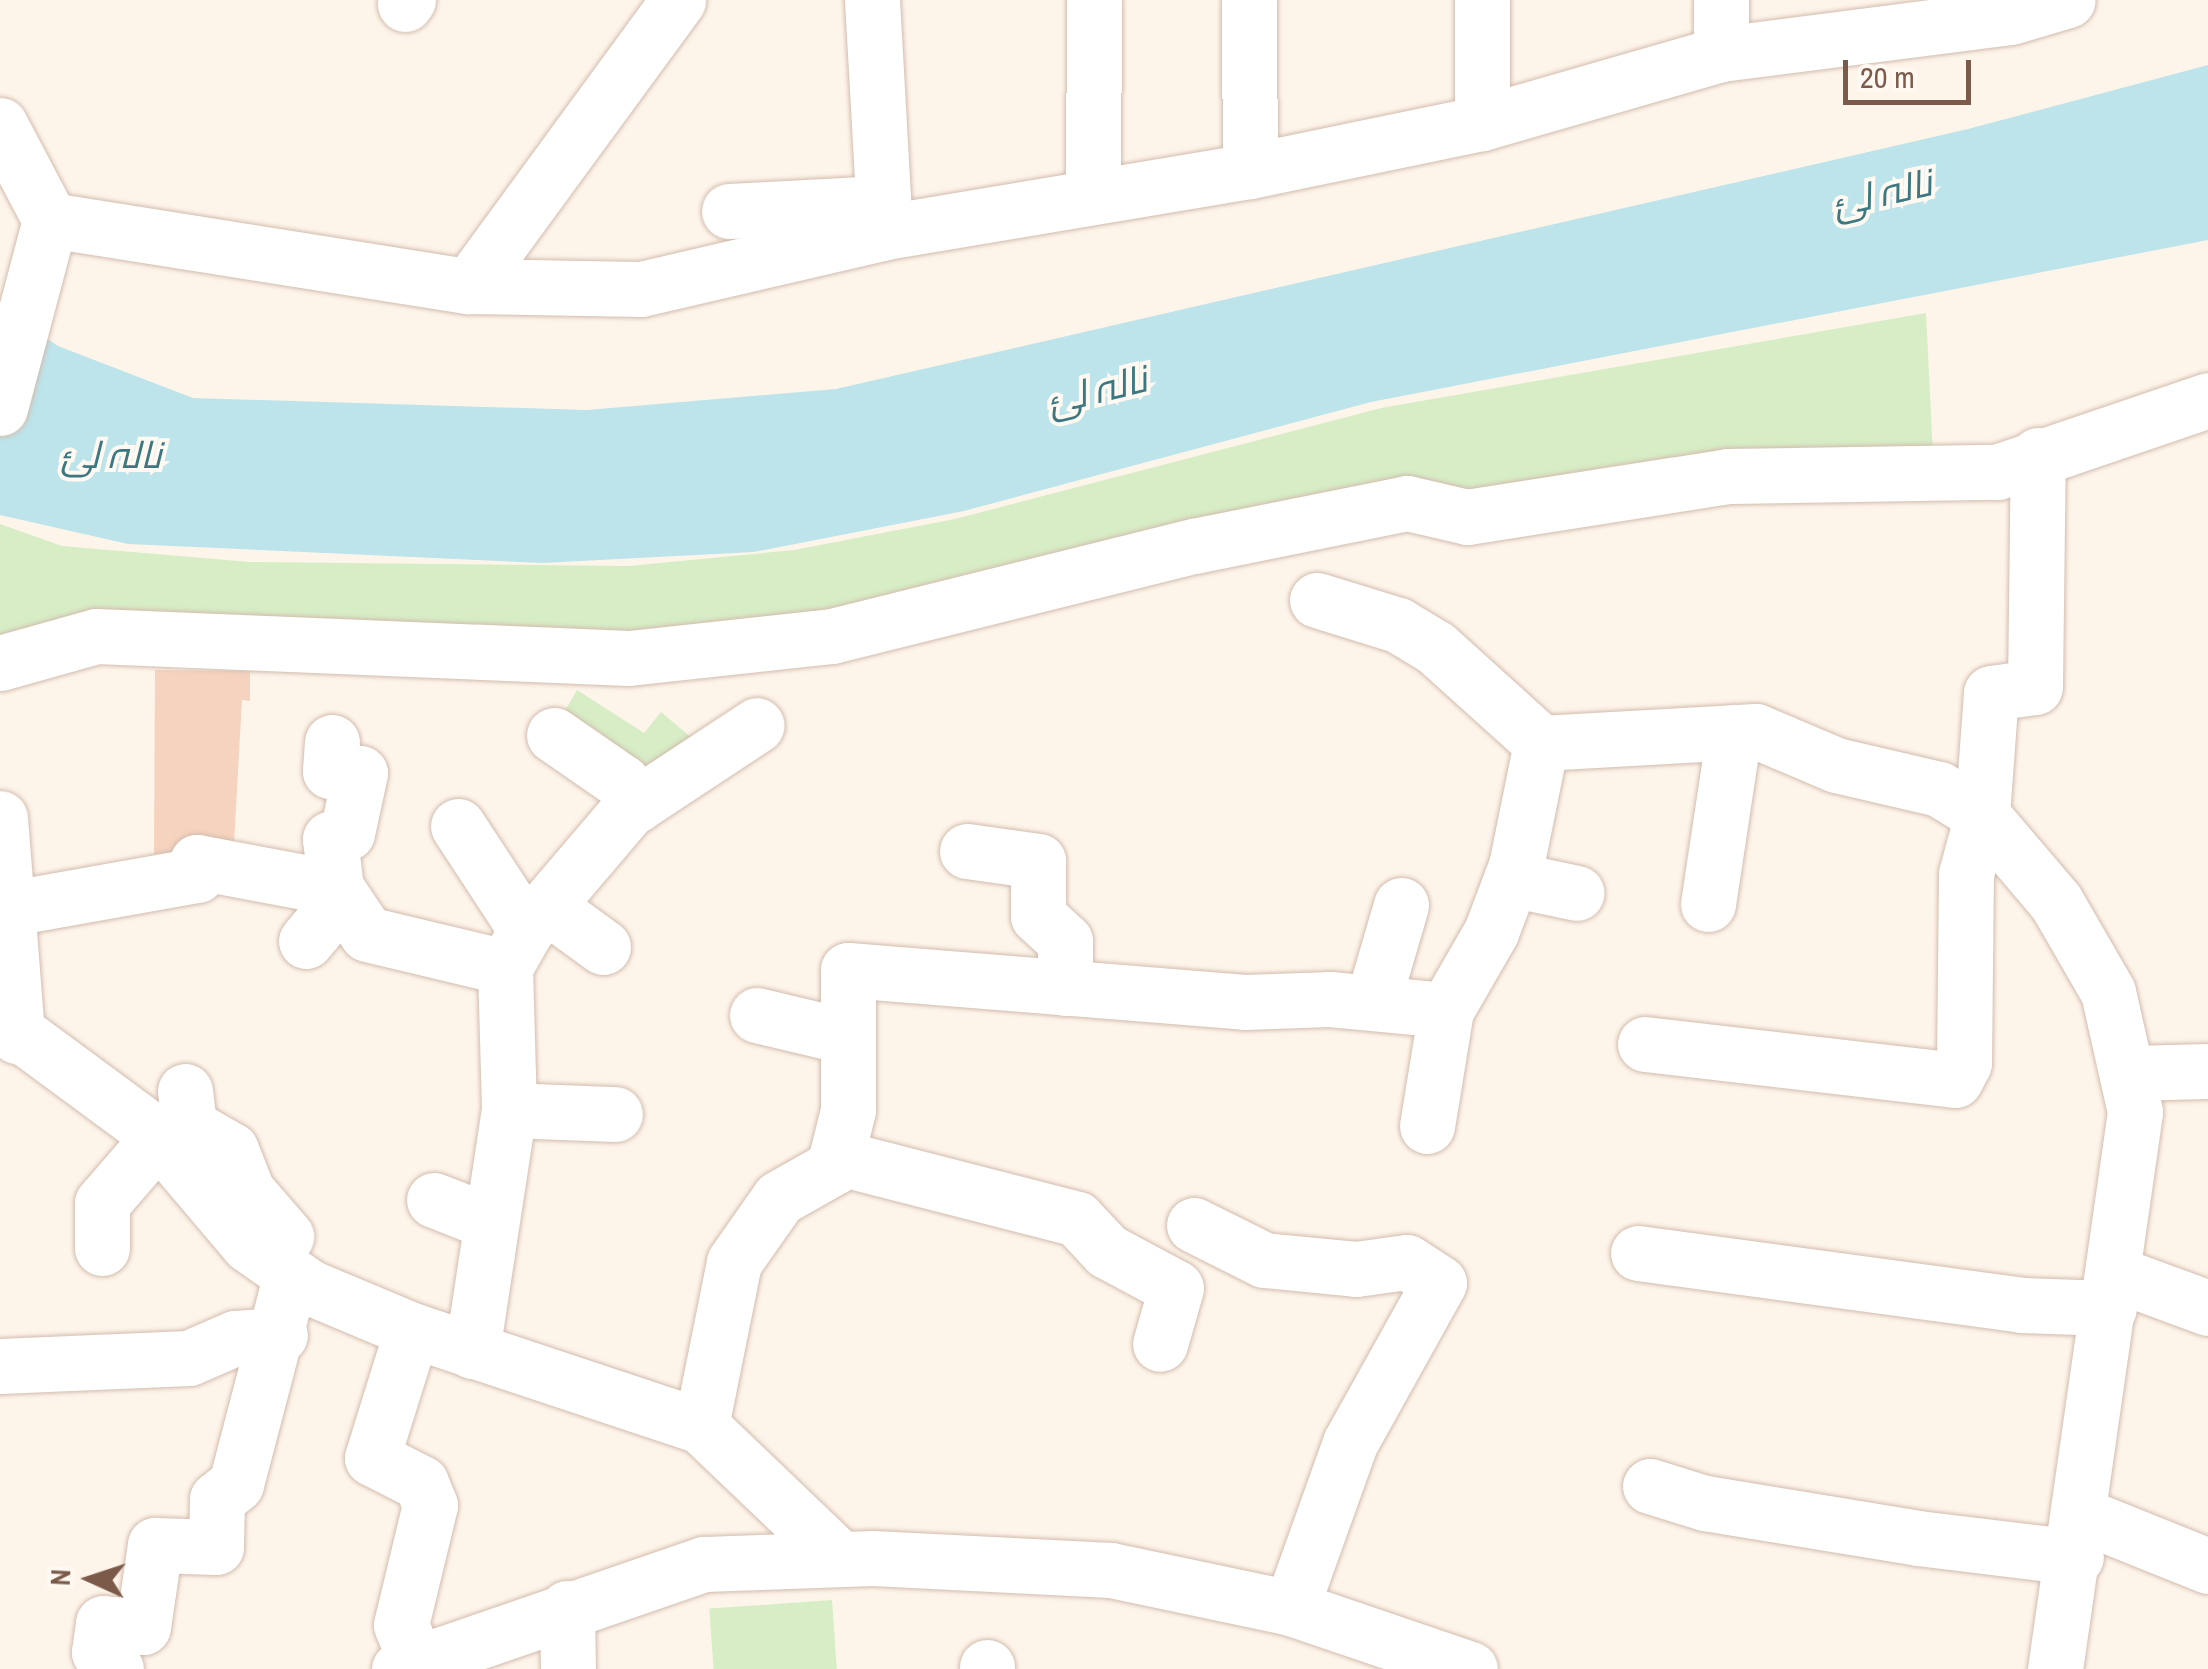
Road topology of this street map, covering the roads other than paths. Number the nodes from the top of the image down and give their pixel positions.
1 (678, 0) edge
2 (872, 0) edge
3 (1094, 0) edge
4 (1249, 0) edge
5 (1482, 0) edge
6 (1721, 0) edge
7 (2058, 2) edge
8 (1721, 54) junction
9 (1482, 124) junction
10 (0, 126) edge
11 (1250, 171) junction
12 (1093, 192) junction
13 (729, 211) dead end
14 (884, 217) junction
15 (50, 220) junction
16 (469, 286) junction
17 (2208, 400) edge
18 (0, 408) edge
19 (2038, 455) junction
20 (1317, 600) dead end
21 (0, 663) edge
22 (756, 725) dead end
23 (1734, 732) junction
24 (554, 735) dead end
25 (332, 742) dead end
26 (1542, 743) junction
27 (657, 802) junction
28 (1982, 816) junction
29 (0, 818) edge
30 (458, 826) dead end
31 (967, 851) dead end
32 (1511, 879) junction
33 (1577, 893) dead end
34 (338, 894) junction
35 (1708, 904) dead end
36 (1401, 905) dead end
37 (6, 909) junction
38 (526, 935) junction
39 (306, 941) dead end
40 (604, 947) dead end
41 (1064, 988) junction
42 (1373, 1001) junction
43 (1446, 1010) junction
44 (757, 1014) dead end
45 (8, 1027) edge
46 (845, 1036) junction
47 (1645, 1044) dead end
48 (2208, 1072) edge
49 (2127, 1073) junction
50 (185, 1091) dead end
51 (509, 1110) junction
52 (616, 1114) dead end
53 (1427, 1126) dead end
54 (159, 1138) junction
55 (836, 1157) junction
56 (434, 1200) dead end
57 (488, 1221) junction
58 (1194, 1225) dead end
59 (102, 1248) dead end
60 (1638, 1253) dead end
61 (302, 1282) junction
62 (2111, 1290) junction
63 (2208, 1308) edge
64 (412, 1330) junction
65 (280, 1335) junction
66 (1160, 1344) dead end
67 (472, 1351) junction
68 (0, 1366) edge
69 (700, 1426) junction
70 (1650, 1486) dead end
71 (2078, 1536) junction
72 (840, 1559) junction
73 (2208, 1566) edge
74 (567, 1608) junction
75 (1291, 1608) junction
76 (408, 1666) edge
77 (116, 1669) edge
78 (568, 1669) edge
79 (1470, 1669) edge
80 (2055, 1669) edge

1 - 16 street
2 - 14 street
3 - 12 street
4 - 11 street
5 - 9 street
6 - 8 street
7 - 8 street
8 - 9 street
9 - 11 street
10 - 15 street
11 - 12 street
12 - 14 street
13 - 14 street
14 - 16 street
15 - 16 street
15 - 18 street
17 - 19 street
19 - 21 street
19 - 28 street
20 - 26 street
22 - 27 street
23 - 26 street
23 - 28 street
23 - 35 street
24 - 27 street
25 - 34 street
26 - 32 street
27 - 38 street
28 - 47 street
28 - 49 street
29 - 37 street
30 - 38 street
31 - 41 street
32 - 33 street
32 - 43 street
34 - 37 street
34 - 38 street
34 - 39 street
36 - 42 street
37 - 45 street
38 - 40 street
38 - 51 street
41 - 42 street
41 - 46 street
42 - 43 street
43 - 53 street
44 - 46 street
45 - 54 street
46 - 55 street
48 - 49 street
49 - 62 street
50 - 61 street
51 - 52 street
51 - 57 street
54 - 59 street
54 - 61 street
55 - 66 street
55 - 69 street
56 - 57 street
57 - 67 street
58 - 75 street
60 - 62 street
61 - 64 street
61 - 65 street
62 - 63 street
62 - 71 street
64 - 67 street
64 - 76 street
65 - 68 street
65 - 77 street
67 - 69 street
69 - 72 street
70 - 71 street
71 - 73 street
71 - 80 street
72 - 74 street
72 - 75 street
74 - 76 street
74 - 78 street
75 - 79 street

